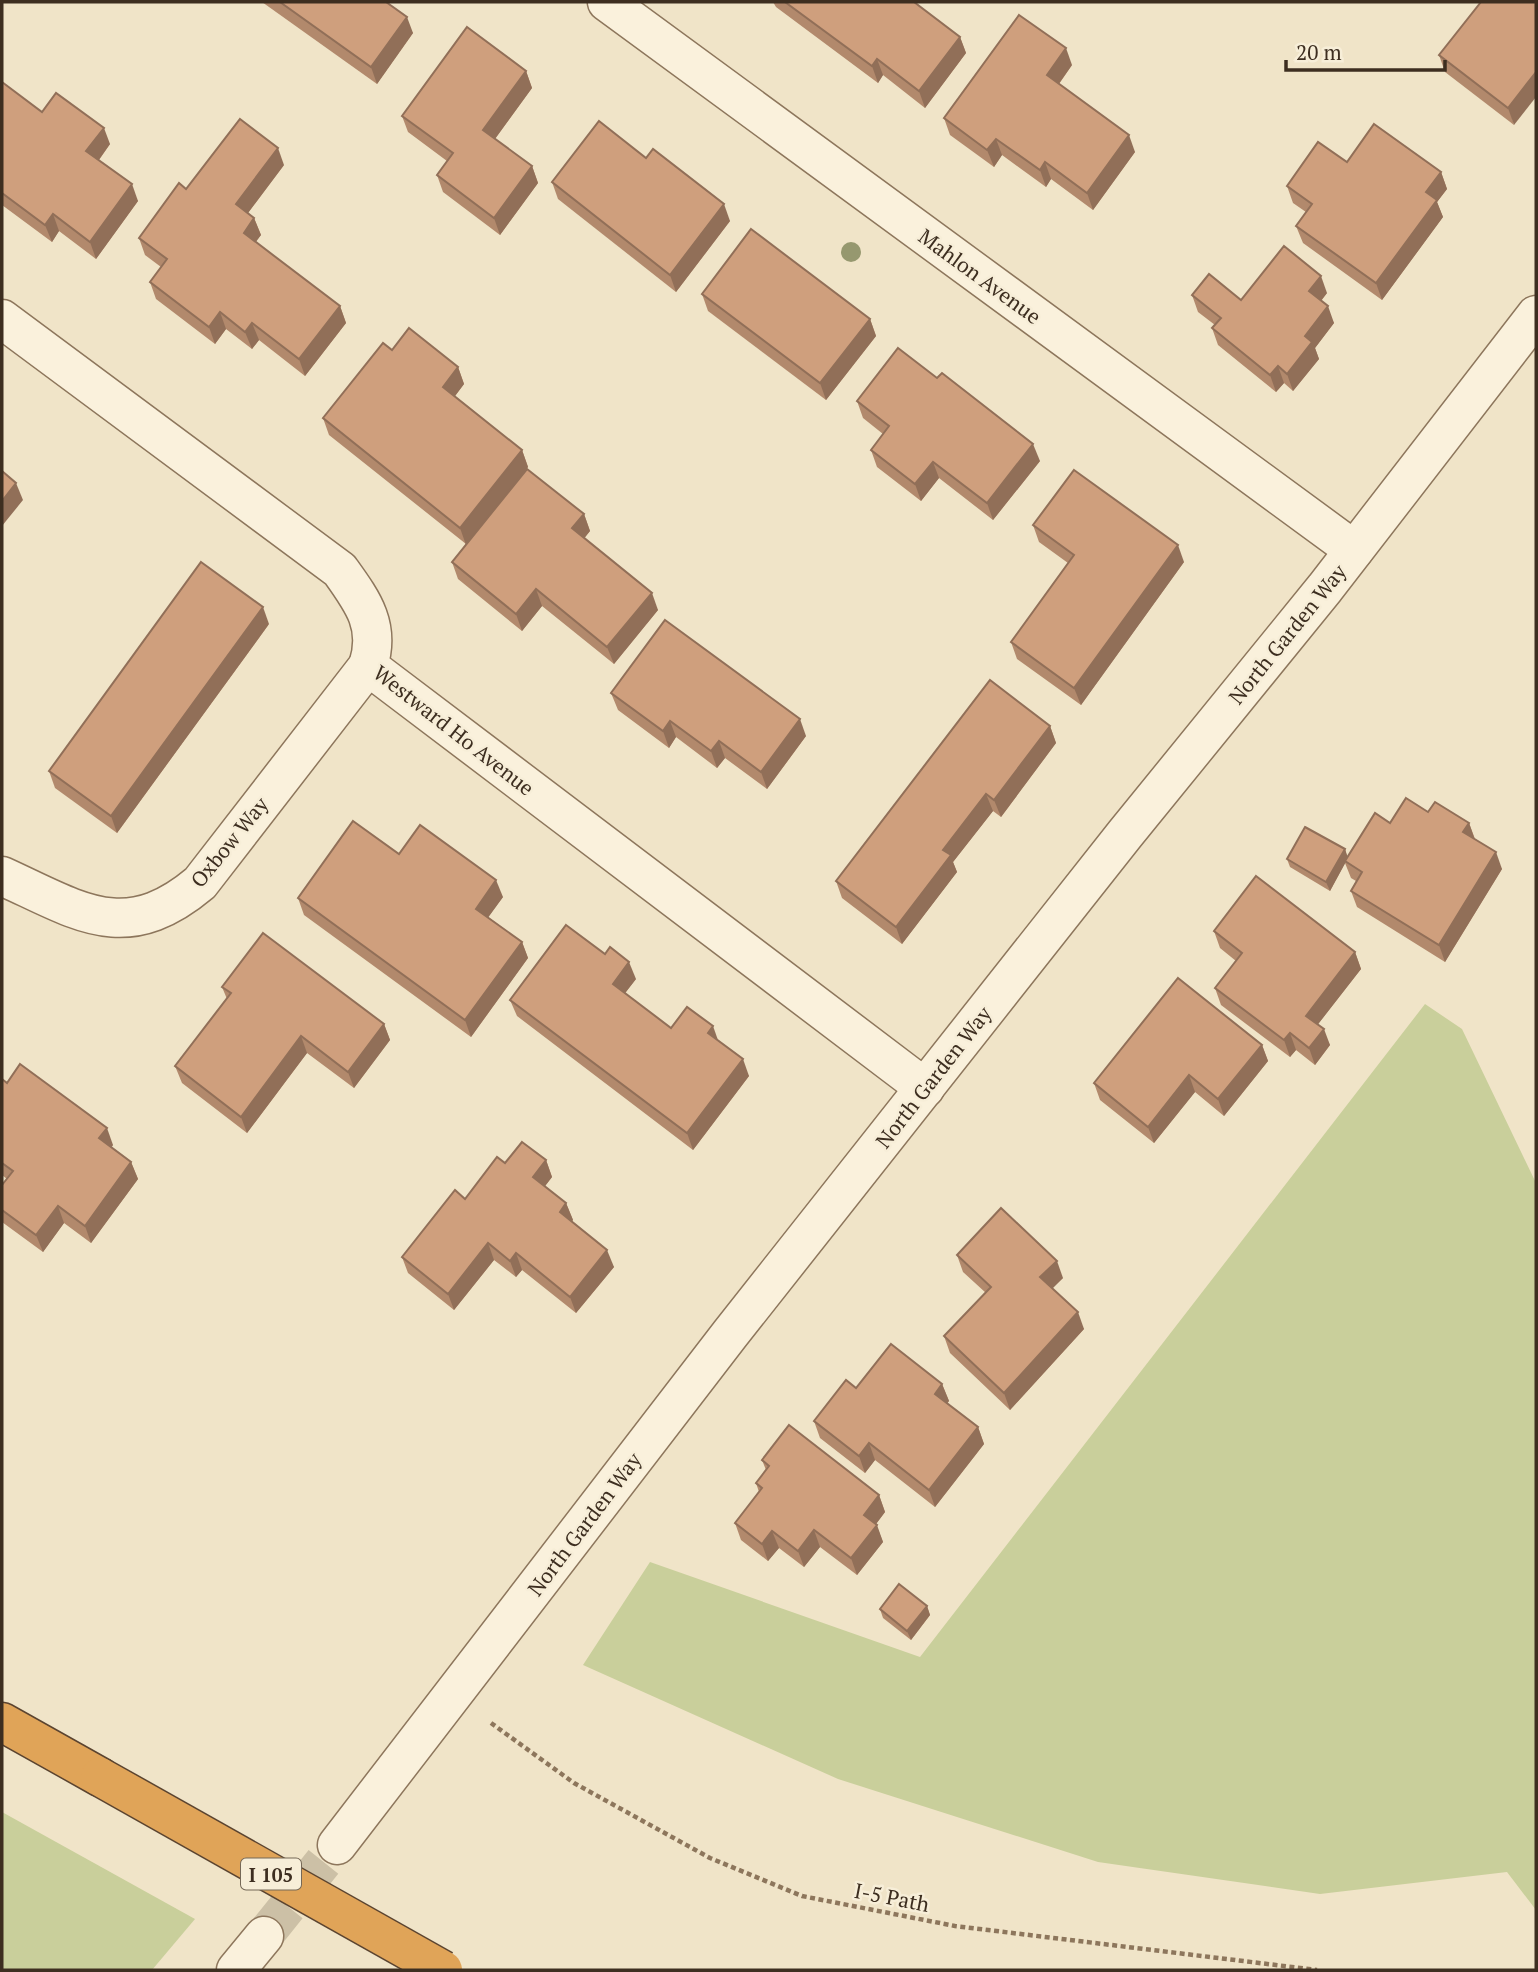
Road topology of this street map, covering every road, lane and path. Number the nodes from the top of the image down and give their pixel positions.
1 (607, 2) edge
2 (1536, 315) edge
3 (2, 318) edge
4 (1354, 550) junction
5 (368, 666) junction
6 (2, 876) edge
7 (925, 1088) junction
8 (2, 1722) edge
9 (502, 1732) dead end
10 (337, 1845) tunnel mouth
11 (264, 1936) tunnel mouth
12 (236, 1970) edge
13 (443, 1970) edge
14 (1317, 1970) edge

1 - 4 street, Mahlon Avenue
2 - 4 street, North Garden Way
3 - 5 street, Westward Ho Avenue
4 - 7 street, North Garden Way
5 - 6 street, Oxbow Way
5 - 7 street, Westward Ho Avenue
7 - 10 street, North Garden Way
8 - 13 highway, I 105, bridge
9 - 14 path, I-5 Path
11 - 12 street

